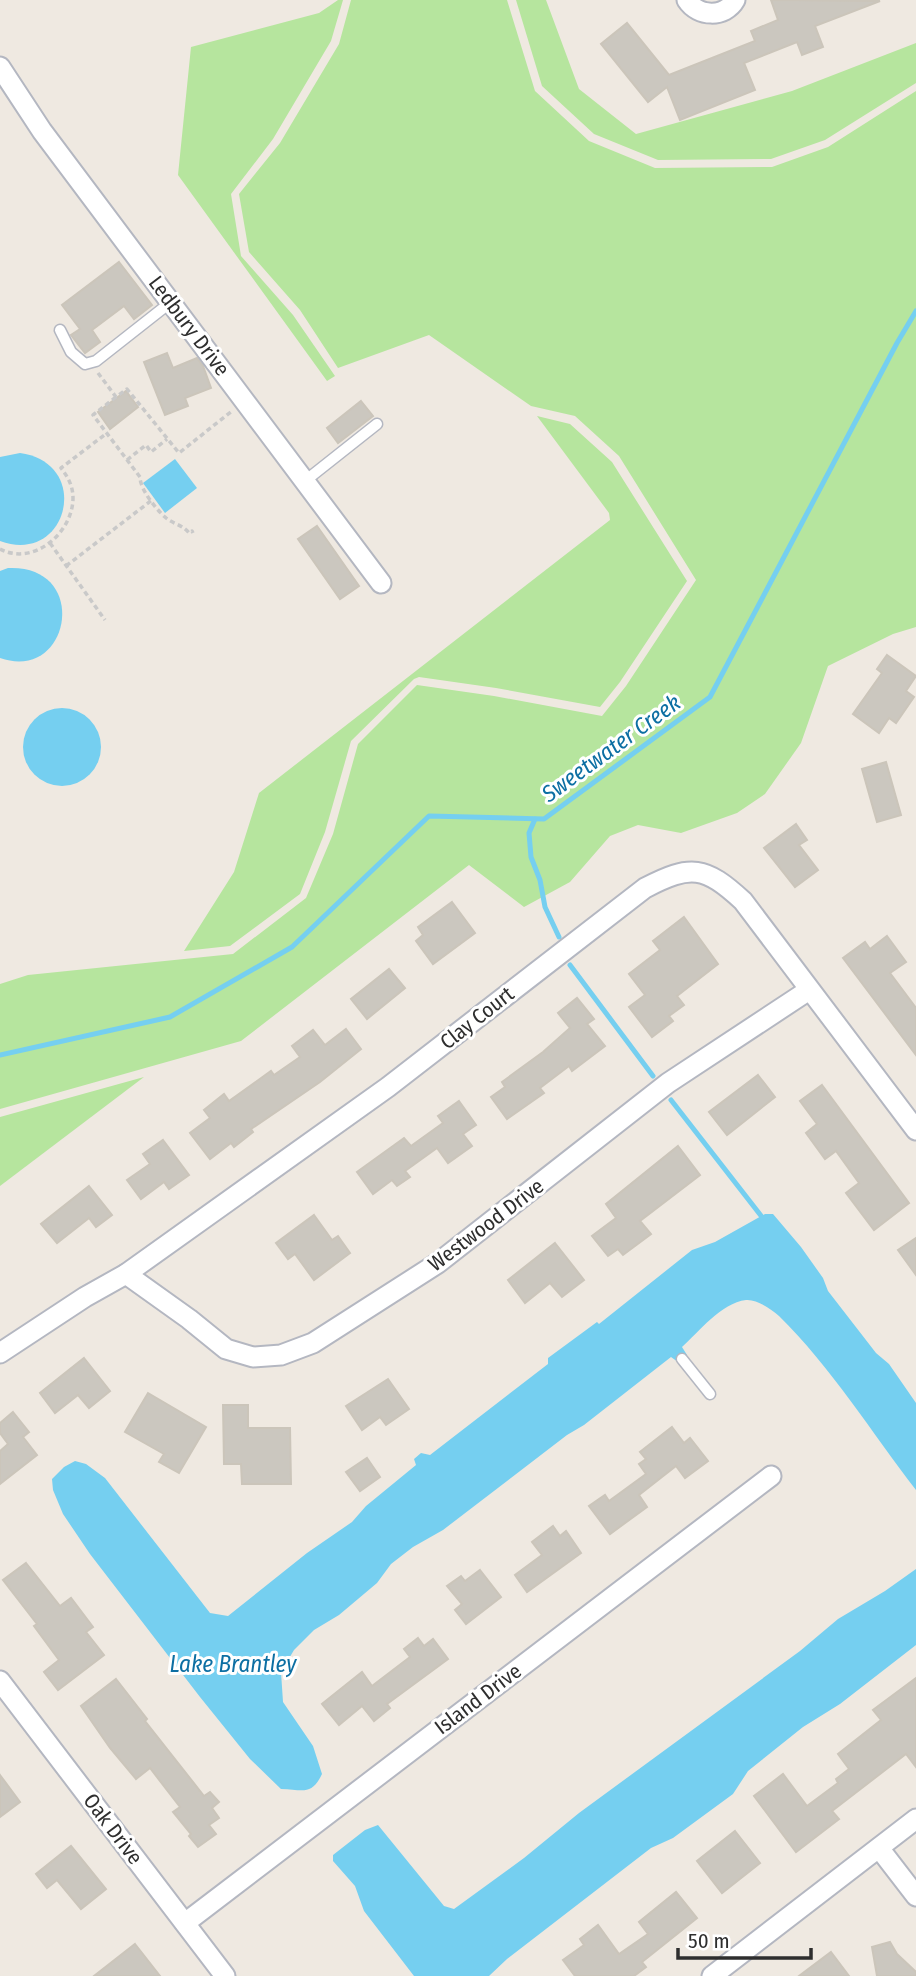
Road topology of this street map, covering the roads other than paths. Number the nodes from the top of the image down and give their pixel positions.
1 (687, 0) edge
2 (735, 0) edge
3 (0, 67) edge
4 (171, 302) junction
5 (60, 330) dead end
6 (377, 424) dead end
7 (305, 481) junction
8 (381, 583) dead end
9 (809, 990) junction
10 (916, 1130) edge
11 (126, 1274) junction
12 (0, 1353) edge
13 (682, 1359) dead end
14 (710, 1394) dead end
15 (771, 1476) dead end
16 (0, 1681) edge
17 (916, 1819) edge
18 (879, 1848) junction
19 (916, 1896) edge
20 (185, 1923) junction
21 (225, 1976) edge
22 (712, 1976) edge

1 - 2 street
3 - 4 street, Ledbury Drive
4 - 5 lane
4 - 7 street, Ledbury Drive
6 - 7 lane
7 - 8 street, Ledbury Drive
9 - 10 street
9 - 11 street, Westwood Drive
9 - 11 street, Clay Court
11 - 12 street
13 - 14 lane
15 - 20 street, Island Drive
16 - 20 street, Oak Drive
17 - 18 street
18 - 19 street
18 - 22 street
20 - 21 street, Oak Drive

